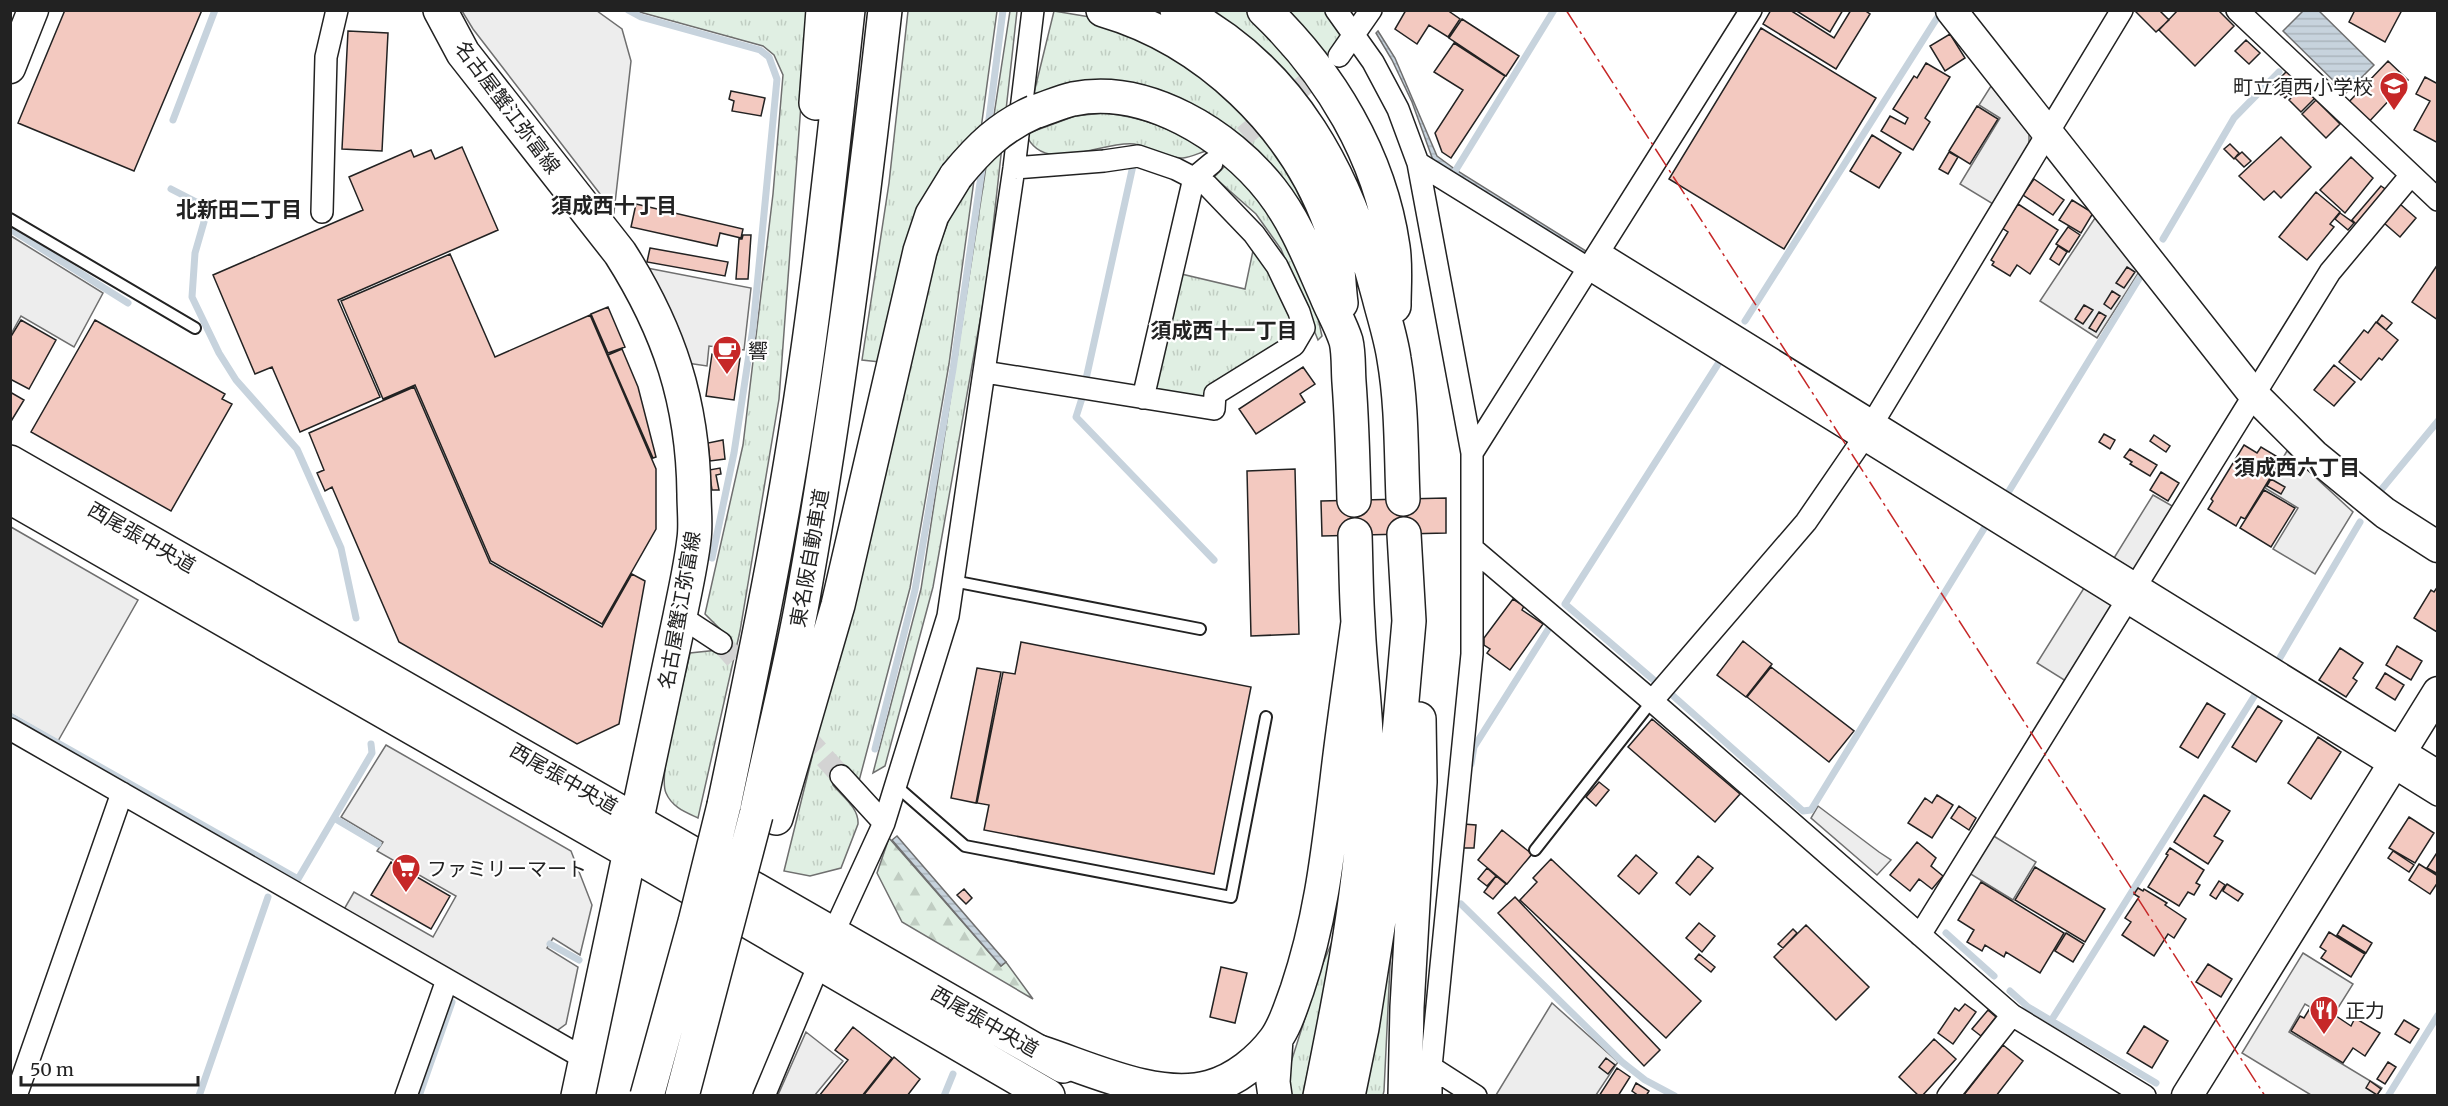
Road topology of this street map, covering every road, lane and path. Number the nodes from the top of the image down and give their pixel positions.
1 (33, 10) edge
2 (337, 10) edge
3 (440, 10) edge
4 (823, 10) edge
5 (848, 10) edge
6 (885, 10) edge
7 (1033, 10) edge
8 (1103, 10) edge
9 (1177, 10) edge
10 (1264, 10) edge
11 (1336, 10) edge
12 (1371, 10) edge
13 (1751, 10) edge
14 (1951, 10) edge
15 (2122, 10) edge
16 (2251, 15) edge
17 (1355, 36) junction
18 (1339, 56) tunnel mouth
19 (10, 68) edge
20 (2049, 134) junction
21 (1212, 164) tunnel mouth
22 (1418, 164) junction
23 (1014, 168) junction
24 (2411, 175) junction
25 (1194, 178) junction
26 (2438, 200) edge
27 (322, 212) dead end
28 (10, 219) edge
29 (1594, 260) junction
30 (195, 328) dead end
31 (1346, 343) junction
32 (1394, 359) junction
33 (985, 372) junction
34 (2255, 396) junction
35 (1143, 398) junction
36 (798, 416) junction
37 (1868, 431) junction
38 (1472, 453) junction
39 (10, 462) edge
40 (10, 497) edge
41 (1403, 499) dead end
42 (1354, 500) dead end
43 (1404, 534) dead end
44 (1355, 535) dead end
45 (2438, 546) edge
46 (1473, 549) junction
47 (953, 581) junction
48 (2132, 594) junction
49 (680, 616) junction
50 (1409, 621) junction
51 (1358, 622) junction
52 (1200, 629) dead end
53 (721, 643) tunnel mouth
54 (2438, 692) edge
55 (1652, 701) junction
56 (1266, 717) dead end
57 (10, 729) edge
58 (2396, 757) junction
59 (2438, 771) edge
60 (841, 776) tunnel mouth
61 (895, 786) junction
62 (122, 793) junction
63 (2438, 795) edge
64 (766, 817) junction
65 (637, 820) junction
66 (884, 823) junction
67 (1535, 850) dead end
68 (631, 853) junction
69 (1920, 935) junction
70 (827, 948) junction
71 (447, 980) junction
72 (2012, 1015) junction
73 (1276, 1039) junction
74 (1039, 1052) junction
75 (586, 1060) junction
76 (1431, 1067) junction
77 (1043, 1094) edge
78 (16, 1095) edge
79 (406, 1095) edge
80 (578, 1095) edge
81 (647, 1095) edge
82 (682, 1095) edge
83 (694, 1095) edge
84 (764, 1095) edge
85 (1116, 1095) edge
86 (1275, 1095) edge
87 (1320, 1095) edge
88 (1348, 1095) edge
89 (1405, 1095) edge
90 (1431, 1095) edge
91 (1476, 1095) edge
92 (1948, 1095) edge
93 (2145, 1095) edge
94 (2187, 1095) edge

1 - 19 street
2 - 27 street
3 - 49 main road, 名古屋蟹江弥富線
4 - 36 main road
5 - 36 main road, 東名阪自動車道
6 - 64 main road, 東名阪自動車道
7 - 23 street
8 - 31 main road
9 - 32 main road
10 - 32 main road
11 - 17 street
12 - 17 street
13 - 29 street
14 - 20 street
15 - 20 street
16 - 24 street
17 - 18 street
17 - 22 street
20 - 34 street
20 - 37 street
21 - 25 street
22 - 29 street
22 - 38 street
23 - 25 street
23 - 33 street
24 - 26 street
24 - 34 street
25 - 35 street
25 - 35 street
28 - 30 lane
29 - 37 street
29 - 38 street
31 - 42 main road
31 - 64 main road, bridge
32 - 41 main road
33 - 35 street
33 - 47 street
34 - 45 street
34 - 48 street
36 - 81 main road, 東名阪自動車道, bridge
37 - 48 street
37 - 55 street
38 - 46 street
39 - 65 main road, 西尾張中央道
40 - 68 main road, 西尾張中央道
43 - 50 main road
44 - 51 main road
46 - 55 street
46 - 76 street
47 - 52 lane
47 - 61 street
48 - 58 street
48 - 69 street
49 - 53 street
49 - 65 main road, 名古屋蟹江弥富線
50 - 88 main road
50 - 89 main road
51 - 73 main road
51 - 87 main road
54 - 58 street
55 - 67 lane
55 - 69 street
56 - 61 lane
57 - 62 street
58 - 59 street
58 - 63 street
58 - 94 street
60 - 66 street
61 - 66 street
62 - 71 street
62 - 78 street
64 - 82 main road, 東名阪自動車道, bridge
64 - 83 main road
65 - 68 main road, 名古屋蟹江弥富線
65 - 70 main road, 西尾張中央道
66 - 70 street
68 - 70 main road, 西尾張中央道
68 - 75 main road, 名古屋蟹江弥富線
69 - 72 street
70 - 74 main road, 西尾張中央道
70 - 77 main road, 西尾張中央道
70 - 84 street
71 - 75 street
71 - 79 street
72 - 92 street
72 - 93 street
73 - 74 main road
73 - 86 main road
74 - 85 main road, 西尾張中央道
75 - 80 main road, 名古屋蟹江弥富線
76 - 90 street
76 - 91 street

